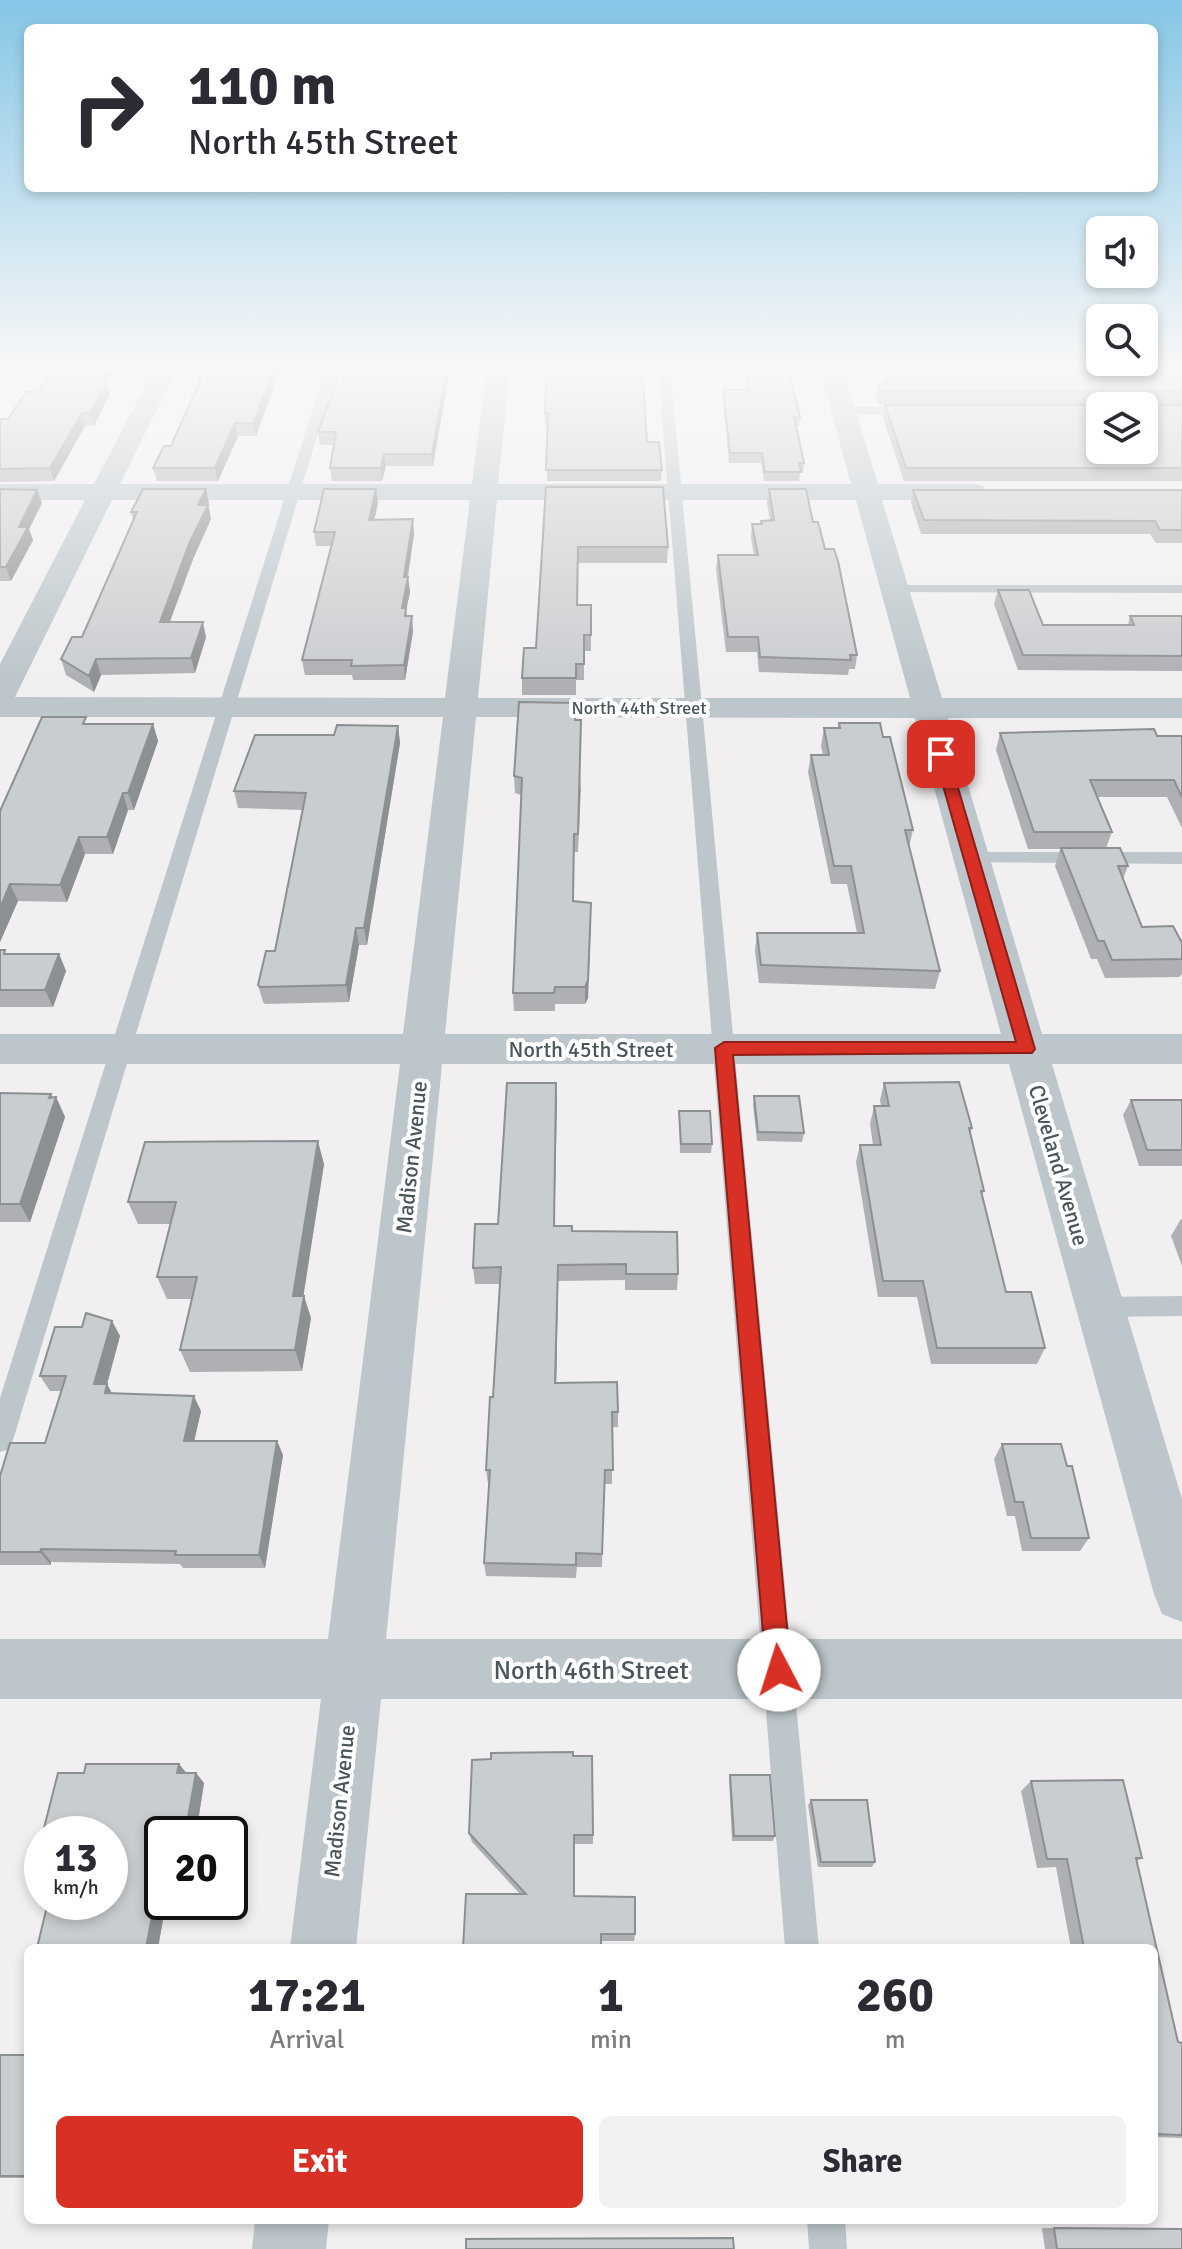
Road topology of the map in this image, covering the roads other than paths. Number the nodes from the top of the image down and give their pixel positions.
1 (113, 472) edge
2 (299, 472) edge
3 (486, 472) edge
4 (674, 472) edge
5 (861, 472) edge
6 (293, 491) junction
7 (484, 491) junction
8 (0, 492) edge
9 (103, 492) junction
10 (676, 492) junction
11 (867, 492) junction
12 (1006, 492) edge
13 (895, 589) junction
14 (1182, 589) edge
15 (0, 695) edge
16 (0, 707) edge
17 (227, 708) junction
18 (461, 708) junction
19 (692, 708) junction
20 (1182, 708) edge
21 (928, 709) junction
22 (971, 858) junction
23 (1182, 858) edge
24 (724, 1048) junction
25 (0, 1049) edge
26 (122, 1049) junction
27 (423, 1049) junction
28 (1026, 1049) junction
29 (1182, 1049) edge
30 (1182, 1306) edge
31 (1098, 1307) junction
32 (0, 1440) edge
33 (1182, 1594) edge
34 (0, 1669) edge
35 (353, 1669) junction
36 (1182, 1669) edge
37 (779, 1670) junction
38 (323, 1944) edge
39 (802, 1944) edge
40 (292, 2224) edge
41 (826, 2224) edge
42 (289, 2249) edge
43 (828, 2249) edge

1 - 9 street
2 - 6 lane
3 - 7 street, Madison Avenue
4 - 10 lane
5 - 11 street, Cleveland Avenue
6 - 7 street
6 - 9 street
6 - 17 lane
7 - 10 street
7 - 18 street, Madison Avenue
8 - 9 street
9 - 15 street
10 - 11 street
10 - 19 lane
11 - 12 street
11 - 13 street, Cleveland Avenue
13 - 14 lane
13 - 21 street, Cleveland Avenue
16 - 17 street, North 44th Street
17 - 18 street, North 44th Street
17 - 26 lane
18 - 19 street, North 44th Street
18 - 27 street, Madison Avenue
19 - 21 street, North 44th Street
19 - 24 lane
20 - 21 street, North 44th Street
21 - 22 street, Cleveland Avenue
22 - 23 lane
22 - 28 street, Cleveland Avenue
24 - 27 street, North 45th Street
24 - 28 street, North 45th Street
24 - 37 lane
25 - 26 street, North 45th Street
26 - 27 street, North 45th Street
26 - 32 lane
27 - 35 street, Madison Avenue
28 - 29 street, North 45th Street
28 - 31 street, Cleveland Avenue
30 - 31 lane
31 - 33 street, Cleveland Avenue
34 - 35 street, North 46th Street
35 - 37 street, North 46th Street
35 - 38 street, Madison Avenue
36 - 37 street, North 46th Street
37 - 39 lane
40 - 42 street
41 - 43 lane

